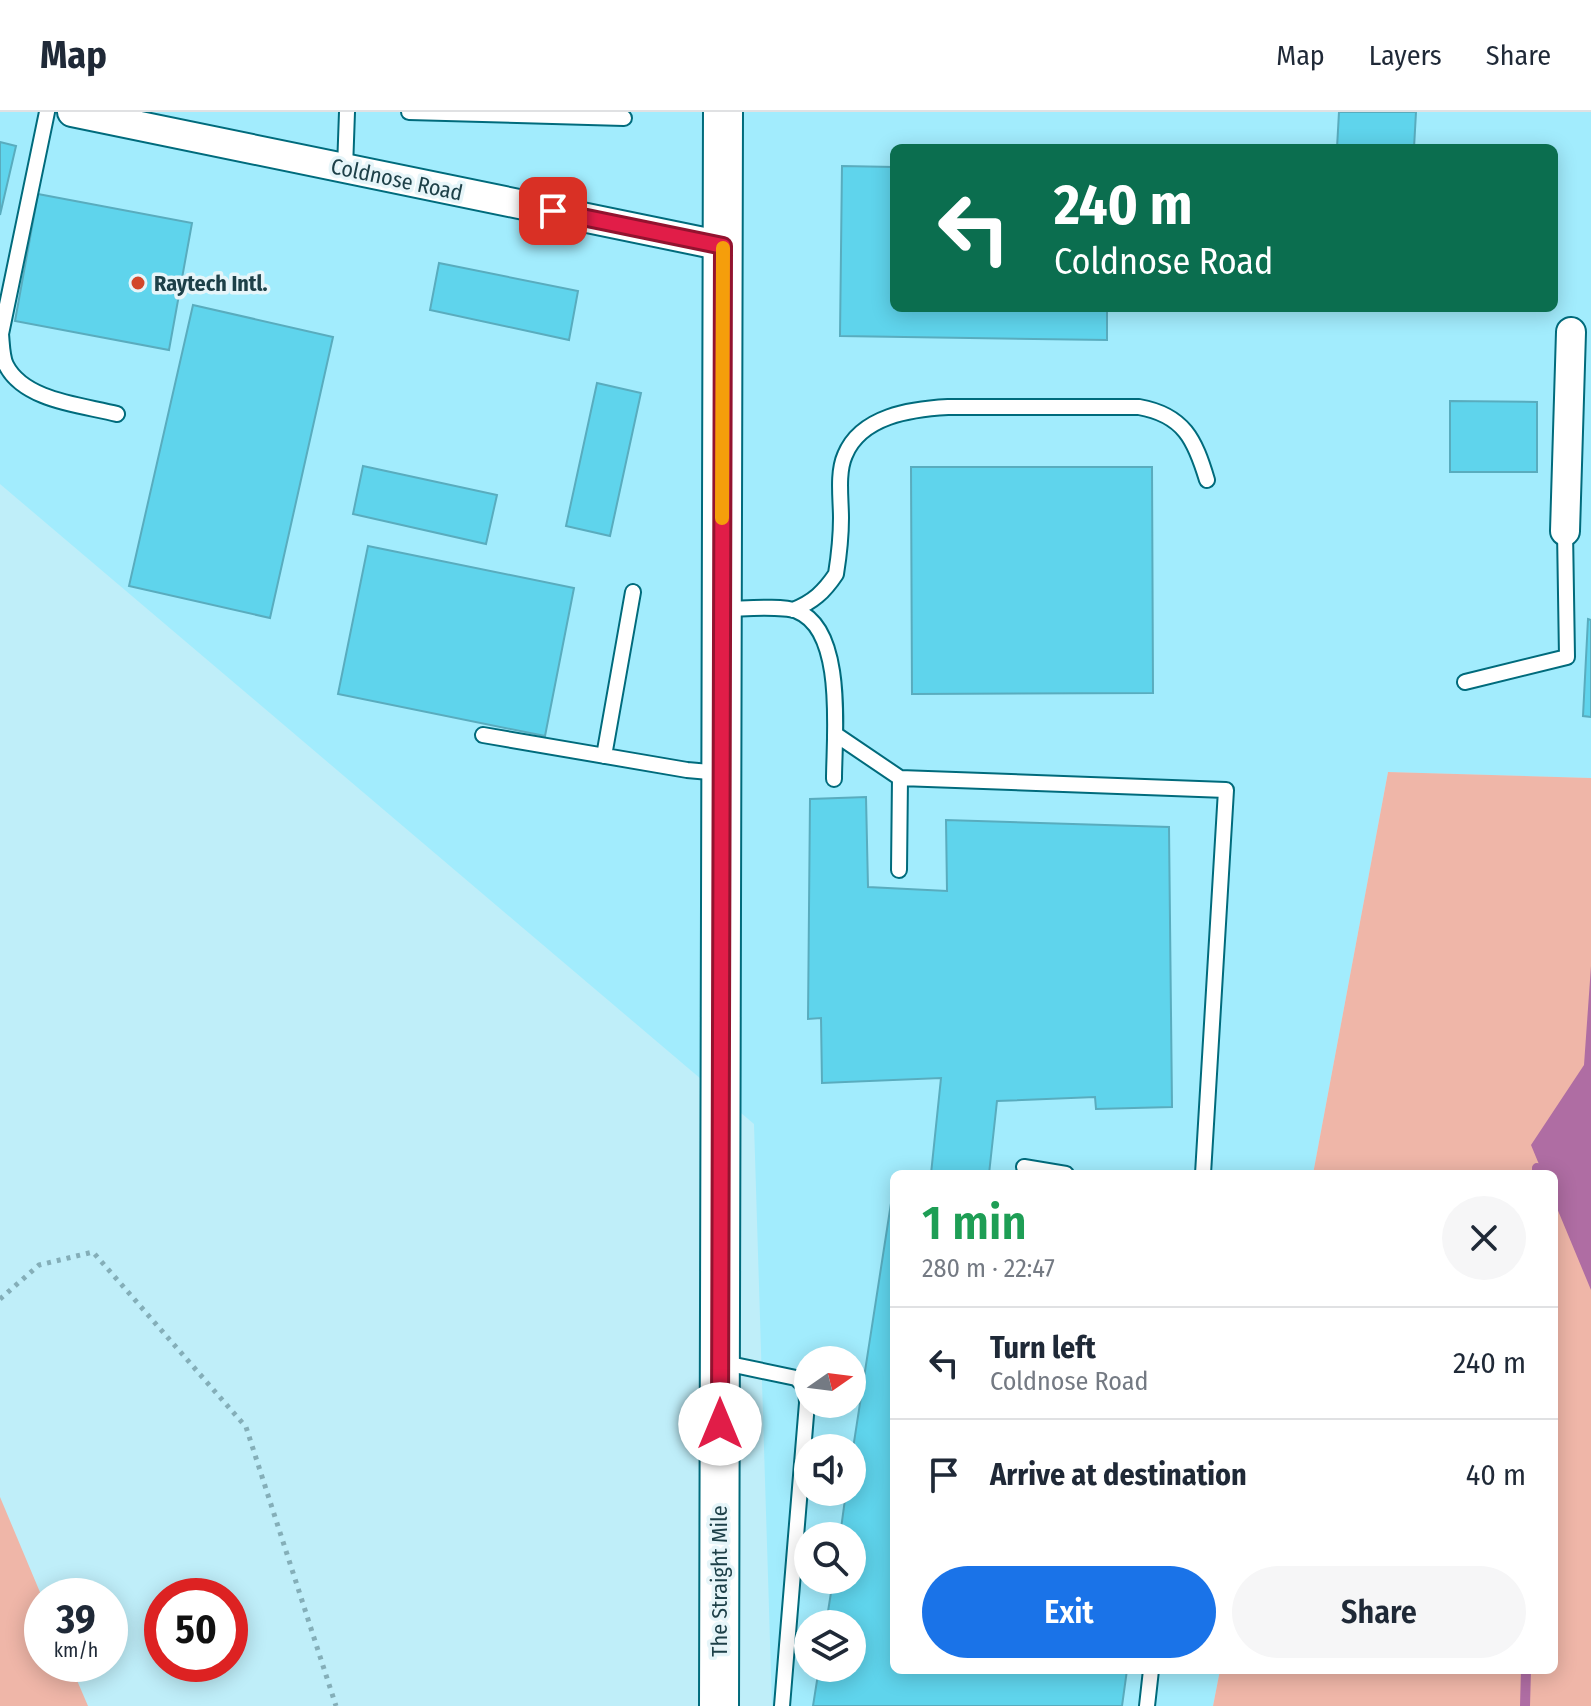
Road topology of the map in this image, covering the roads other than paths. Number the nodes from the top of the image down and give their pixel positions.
1 (47, 112) edge
2 (72, 112) edge
3 (347, 112) edge
4 (409, 112) edge
5 (723, 112) edge
6 (624, 118) dead end
7 (345, 169) junction
8 (723, 246) junction
9 (1571, 332) dead end
10 (117, 414) dead end
11 (1580, 433) edge
12 (1207, 480) dead end
13 (1565, 531) joint
14 (633, 592) dead end
15 (722, 609) junction
16 (793, 610) junction
17 (1465, 682) dead end
18 (835, 734) junction
19 (483, 735) dead end
20 (604, 756) junction
21 (721, 773) junction
22 (900, 778) junction
23 (834, 779) dead end
24 (899, 870) dead end
25 (1024, 1167) dead end
26 (1042, 1170) edge
27 (1203, 1170) edge
28 (720, 1362) junction
29 (1151, 1674) edge
30 (719, 1706) edge
31 (782, 1706) edge
32 (1147, 1706) edge

1 - 10 lane
2 - 7 street, Coldnose Road
3 - 7 lane
4 - 6 lane
5 - 8 main road, The Straight Mile
7 - 8 street, Coldnose Road
8 - 15 main road, The Straight Mile
9 - 11 street
11 - 13 street
12 - 16 lane
13 - 17 lane
14 - 20 lane
15 - 16 lane
15 - 21 main road, The Straight Mile
16 - 18 lane
18 - 22 lane
18 - 23 lane
19 - 20 lane
20 - 21 lane
21 - 28 main road, The Straight Mile
22 - 24 lane
22 - 27 lane
25 - 26 lane
28 - 30 main road, The Straight Mile
28 - 31 lane
29 - 32 lane

